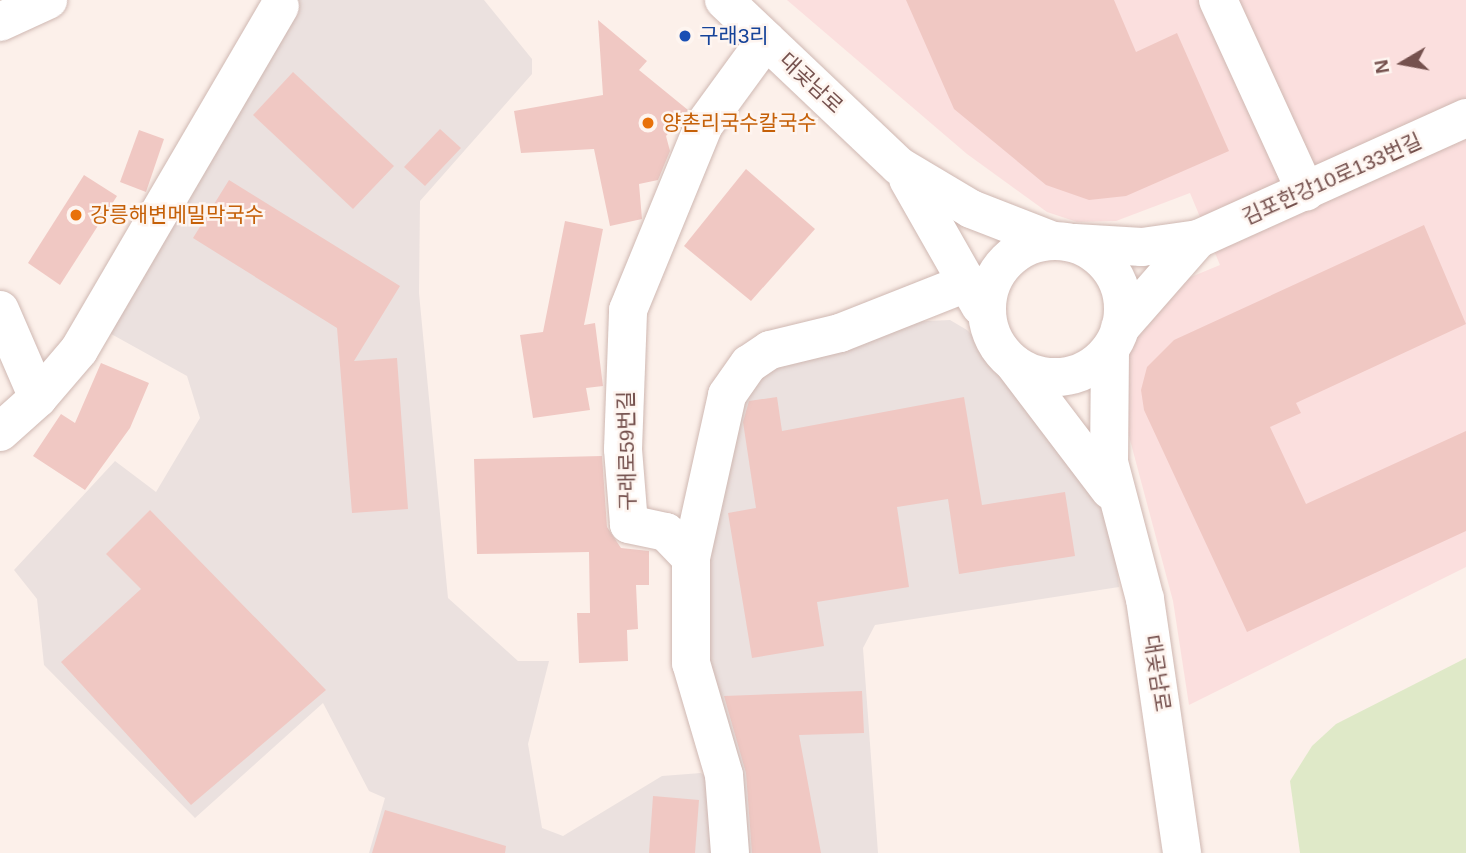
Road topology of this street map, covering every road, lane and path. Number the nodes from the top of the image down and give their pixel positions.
1 (48, 0) edge
2 (724, 0) edge
3 (1218, 0) edge
4 (279, 6) dead end
5 (0, 22) edge
6 (766, 40) junction
7 (1466, 118) edge
8 (899, 166) junction
9 (1306, 192) junction
10 (1198, 239) junction
11 (1062, 241) junction
12 (969, 282) junction
13 (0, 310) edge
14 (989, 324) junction
15 (1115, 339) junction
16 (1012, 361) junction
17 (38, 398) junction
18 (0, 432) edge
19 (1116, 497) junction
20 (691, 558) junction
21 (730, 853) edge
22 (1182, 853) edge

1 - 5 street
2 - 6 street, 대곶남로
3 - 9 street
4 - 17 street
6 - 8 street, 대곶남로
6 - 20 street, 구래로59번길
7 - 9 street, 김포한강10로133번길
8 - 11 street
8 - 12 street
9 - 10 street, 김포한강10로133번길
10 - 11 street
10 - 15 street
11 - 14 street
11 - 15 street
12 - 14 street
12 - 20 street
13 - 17 street
14 - 16 street
15 - 16 street
15 - 19 street
16 - 19 street
17 - 18 street
19 - 22 street, 대곶남로
20 - 21 street

